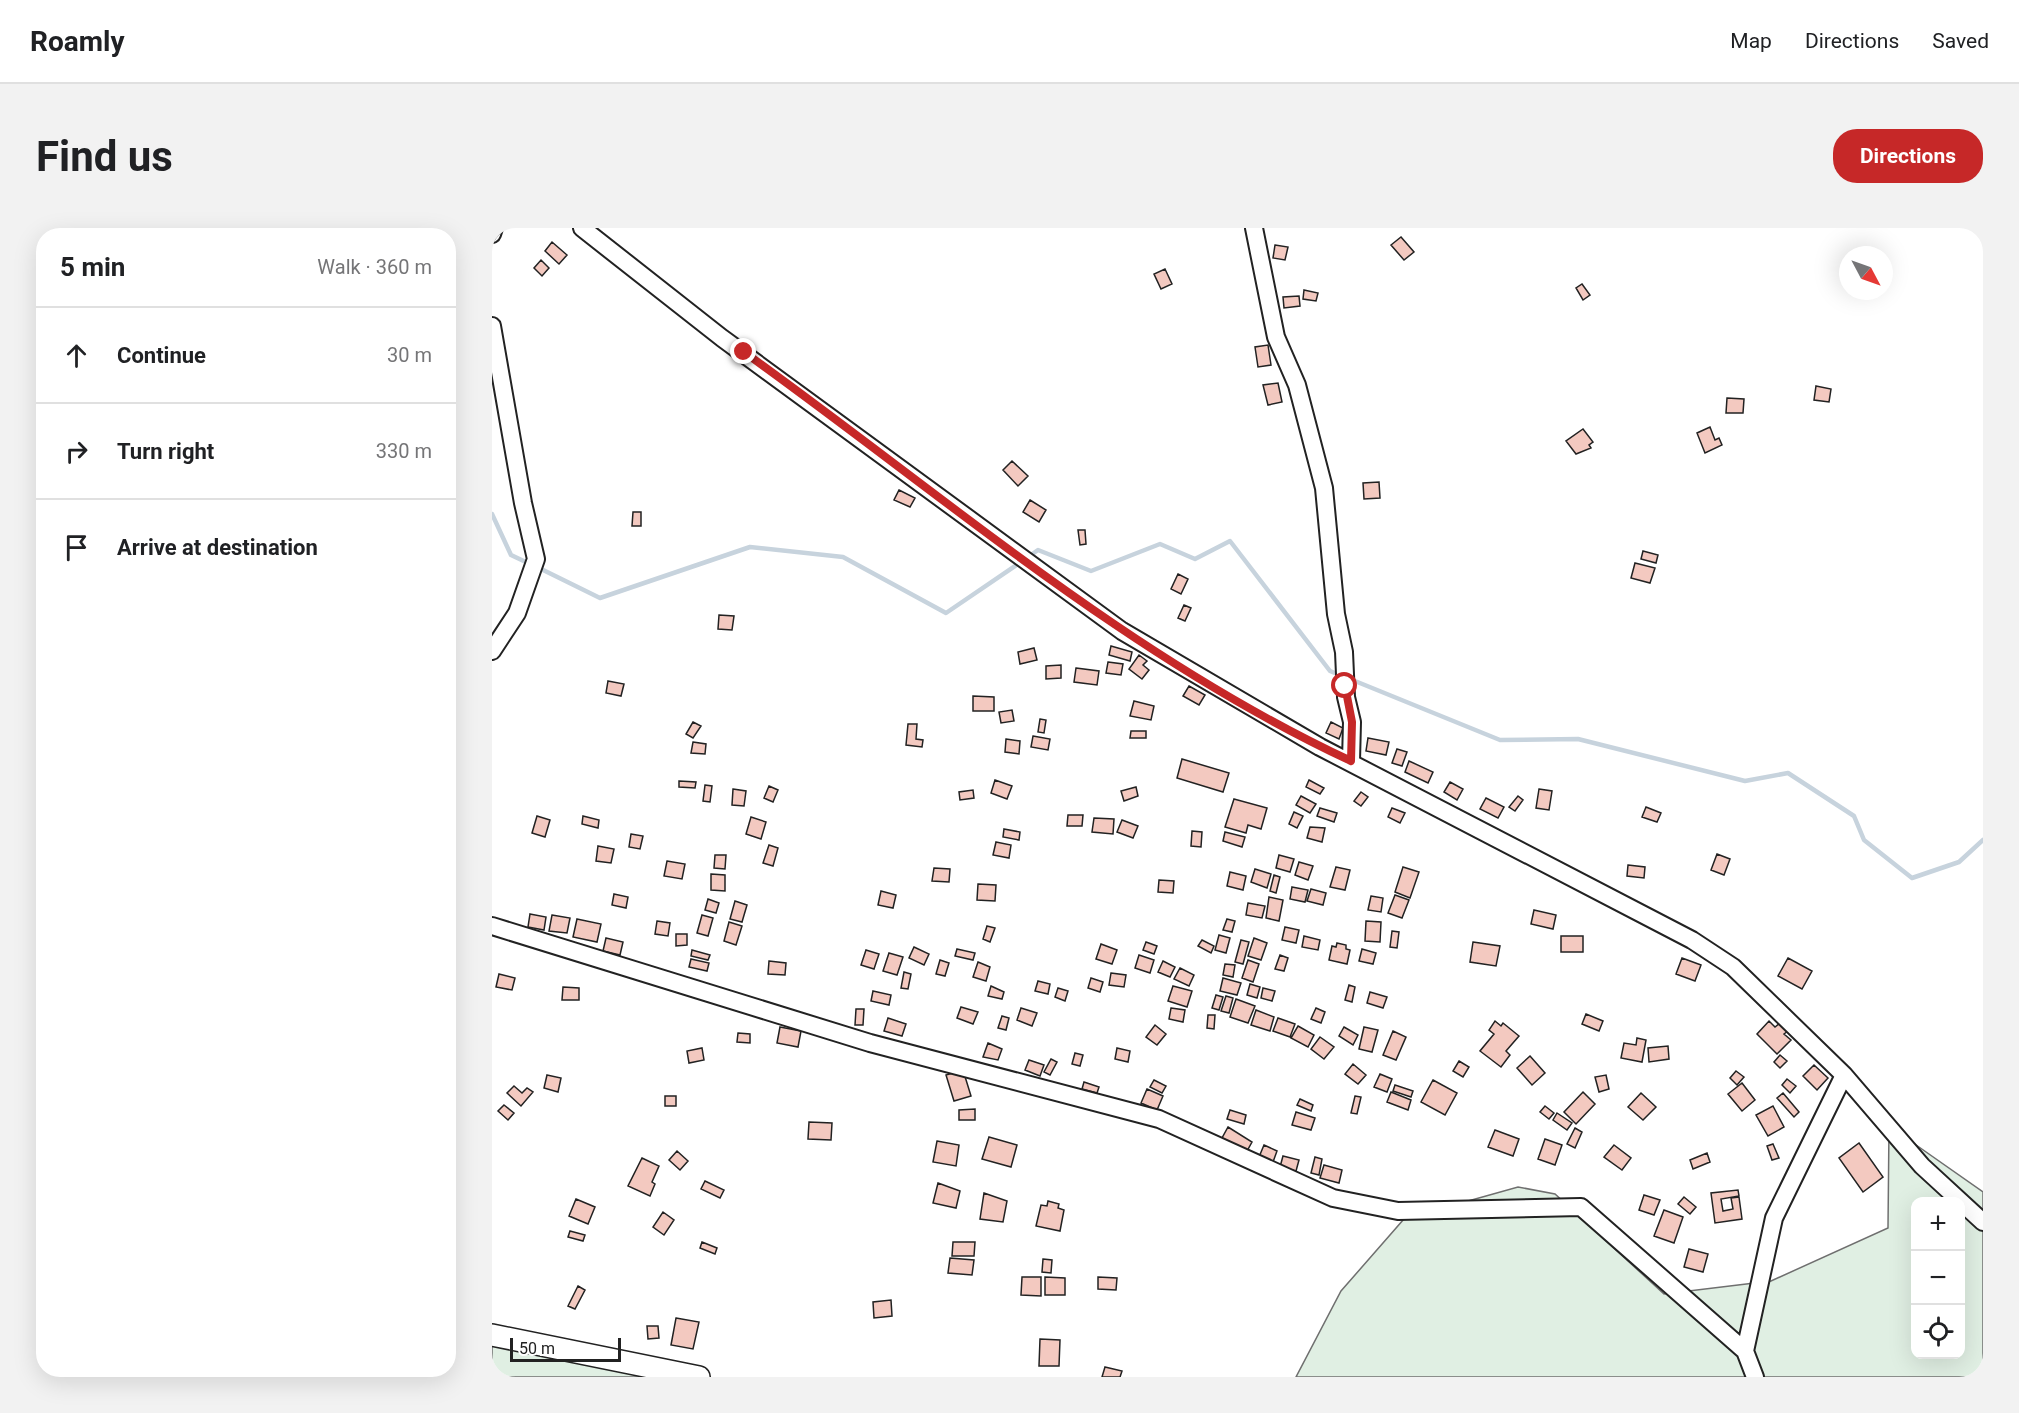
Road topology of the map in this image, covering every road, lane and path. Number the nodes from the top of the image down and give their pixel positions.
1 (494, 228) edge
2 (582, 228) edge
3 (1254, 228) edge
4 (492, 234) edge
5 (492, 326) edge
6 (492, 651) edge
7 (1351, 761) junction
8 (492, 926) edge
9 (1844, 1075) junction
10 (1983, 1222) edge
11 (492, 1335) edge
12 (1745, 1351) junction
13 (699, 1377) edge
14 (1755, 1377) edge

1 - 4 street
2 - 7 street
3 - 7 street
5 - 6 street
7 - 9 street
8 - 12 street
9 - 10 street
9 - 12 street
11 - 13 main road
12 - 14 street

